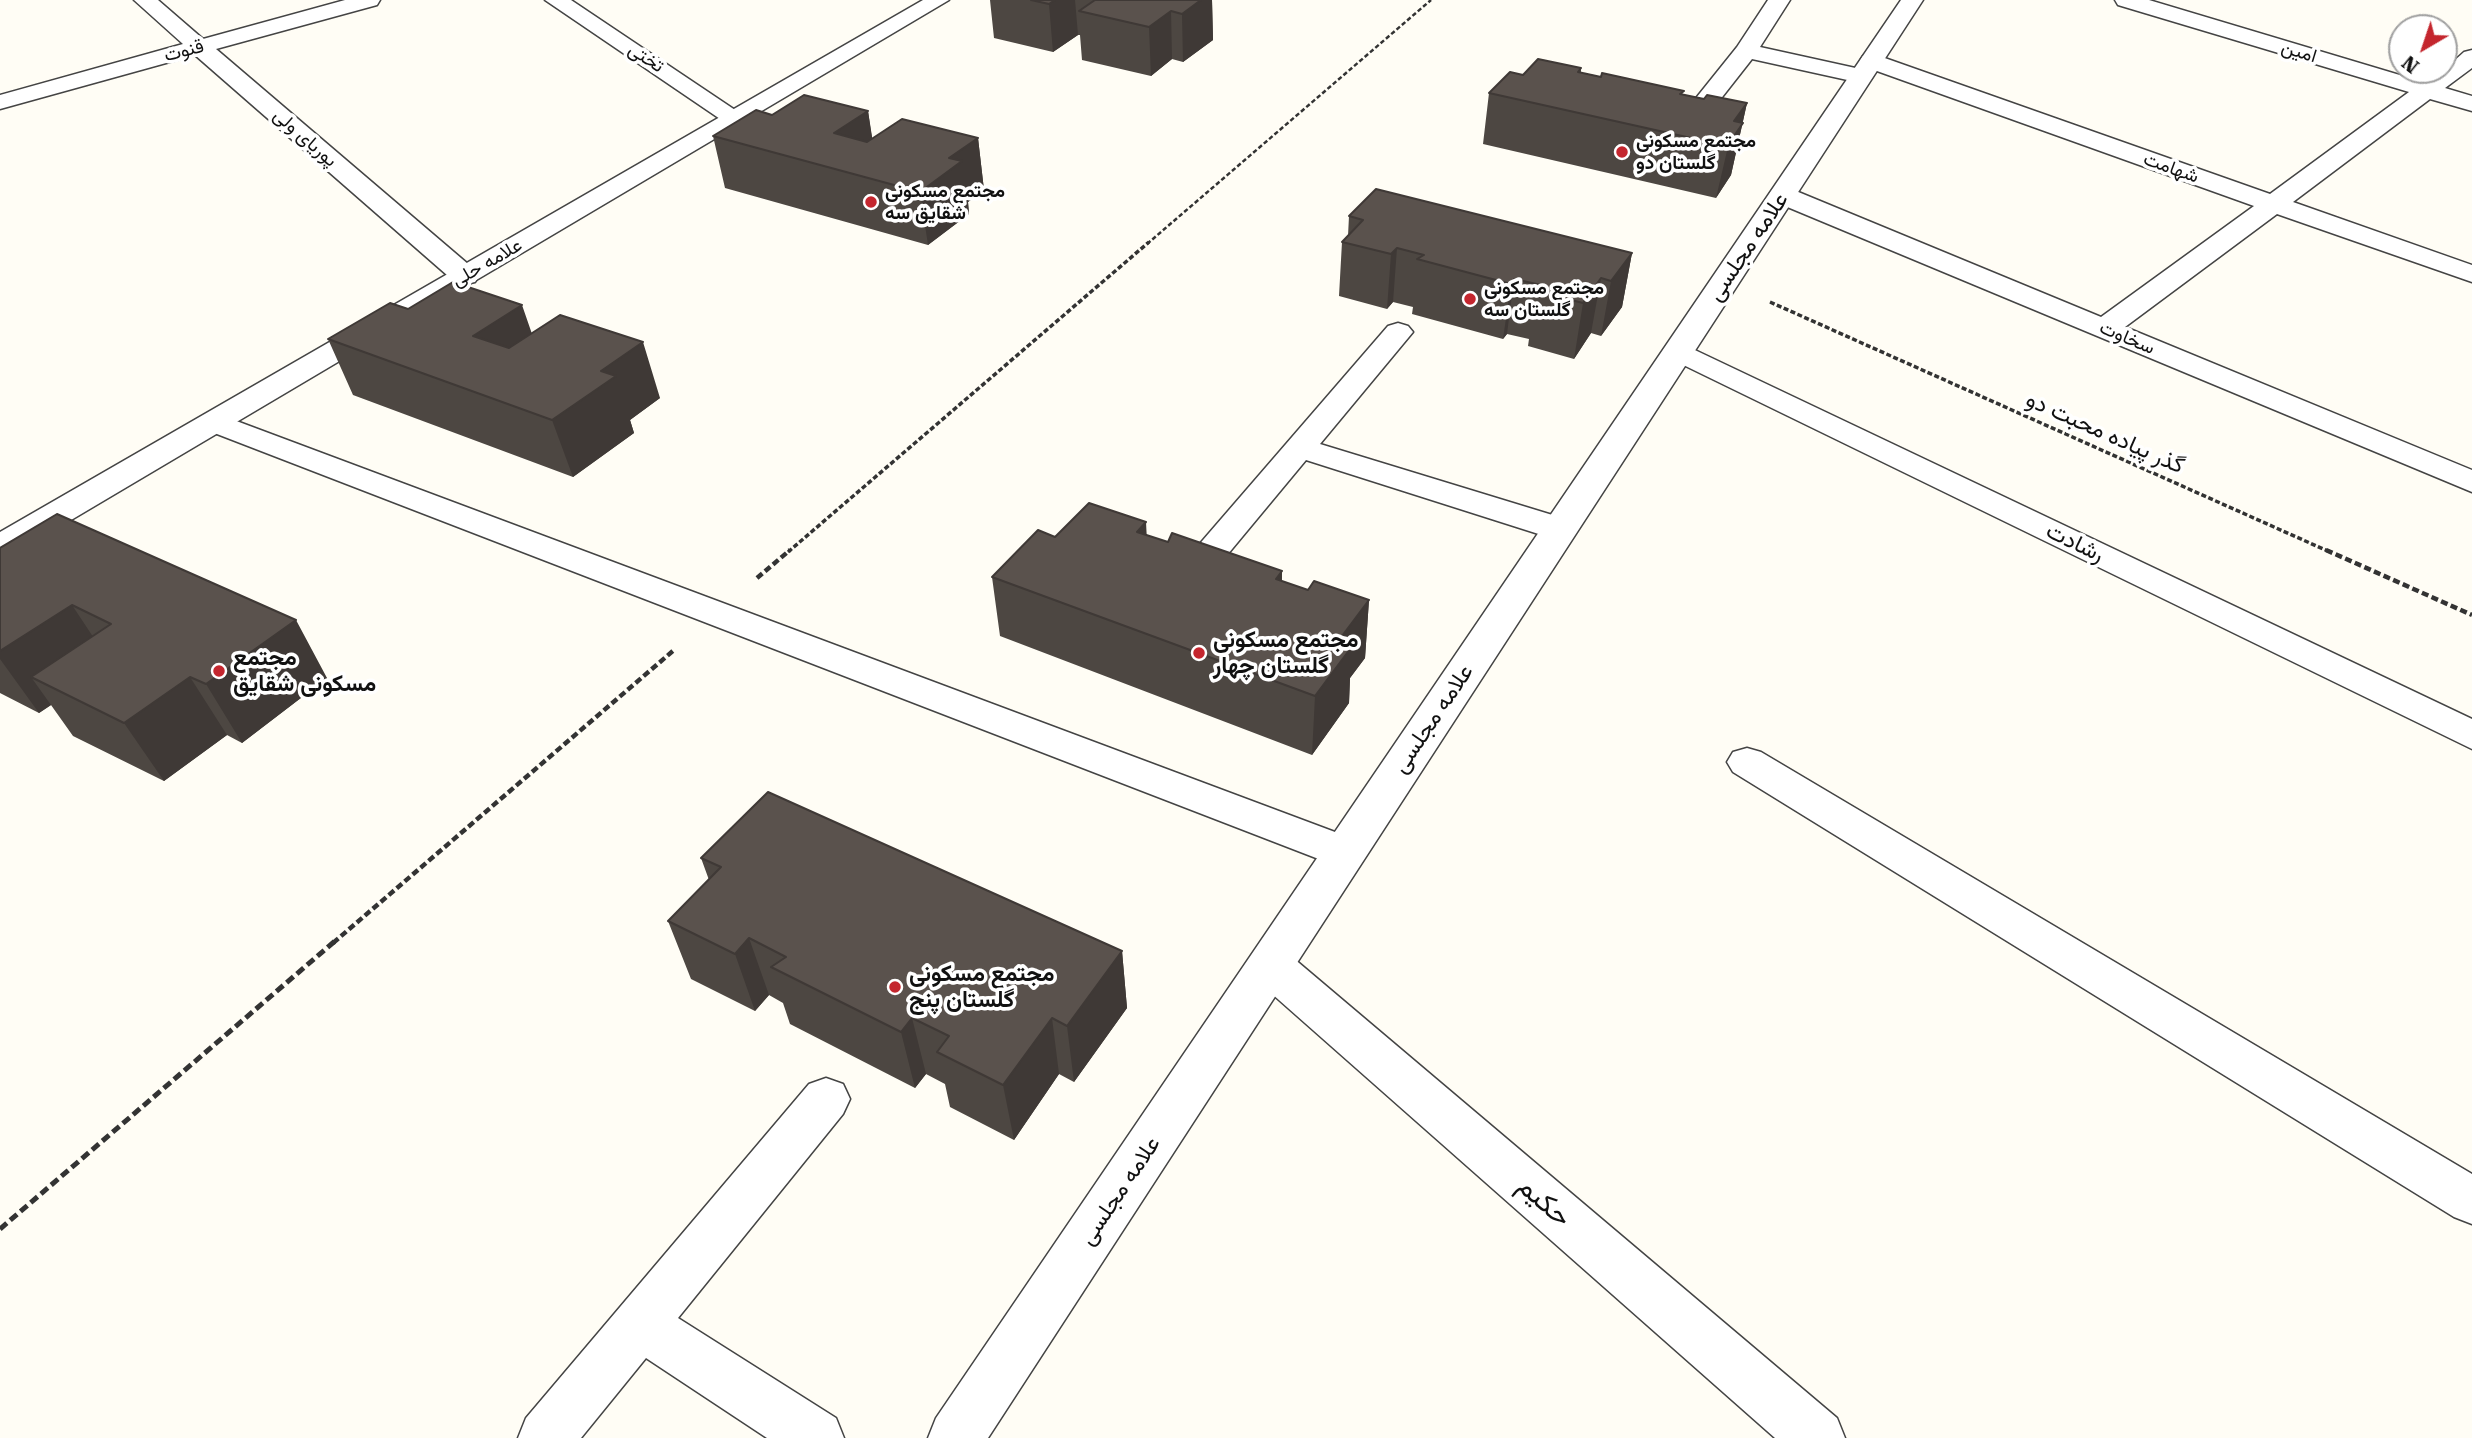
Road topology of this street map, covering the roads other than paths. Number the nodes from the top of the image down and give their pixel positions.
1 (145, 0) edge
2 (369, 0) edge
3 (556, 0) edge
4 (938, 0) edge
5 (1779, 0) edge
6 (1912, 0) edge
7 (2126, 0) edge
8 (199, 47) junction
9 (1746, 51) junction
10 (2472, 57) edge
11 (1866, 69) junction
12 (2426, 90) junction
13 (0, 102) edge
14 (2472, 104) edge
15 (735, 118) junction
16 (1681, 133) edge
17 (1782, 195) junction
18 (2273, 204) junction
19 (2472, 274) edge
20 (465, 276) junction
21 (2104, 329) junction
22 (1398, 332) dead end
23 (1678, 351) junction
24 (215, 422) junction
25 (1300, 448) junction
26 (2472, 482) edge
27 (1560, 529) junction
28 (0, 547) edge
29 (1196, 570) edge
30 (2472, 735) edge
31 (1747, 762) dead end
32 (1344, 852) junction
33 (1270, 965) junction
34 (826, 1099) dead end
35 (2472, 1201) edge
36 (641, 1324) junction
37 (546, 1438) edge
38 (816, 1438) edge
39 (956, 1438) edge
40 (1817, 1438) edge

1 - 8 street, پوریای ولی
2 - 8 street, قنوت
3 - 15 street, تختی
4 - 15 street, علامه حلی
5 - 9 street
6 - 11 street, علامه مجلسی
7 - 12 street, امین
8 - 13 street, قنوت
8 - 20 street, پوریای ولی
9 - 11 street, شهامت
9 - 16 street
10 - 12 street
11 - 17 street, علامه مجلسی
11 - 18 street, شهامت
12 - 14 street, امین
12 - 18 street
15 - 20 street, علامه حلی
17 - 21 street, سخاوت
17 - 23 street, علامه مجلسی
18 - 19 street, شهامت
18 - 21 street
20 - 24 street, علامه حلی
21 - 26 street, سخاوت
22 - 25 street
23 - 27 street, علامه مجلسی
23 - 30 street, رشادت
24 - 28 street, علامه حلی
24 - 32 street
25 - 27 street
25 - 29 street
27 - 32 street, علامه مجلسی
31 - 35 street
32 - 33 street, علامه مجلسی
33 - 39 street, علامه مجلسی
33 - 40 street, حکیم
34 - 36 street
36 - 37 street
36 - 38 street

